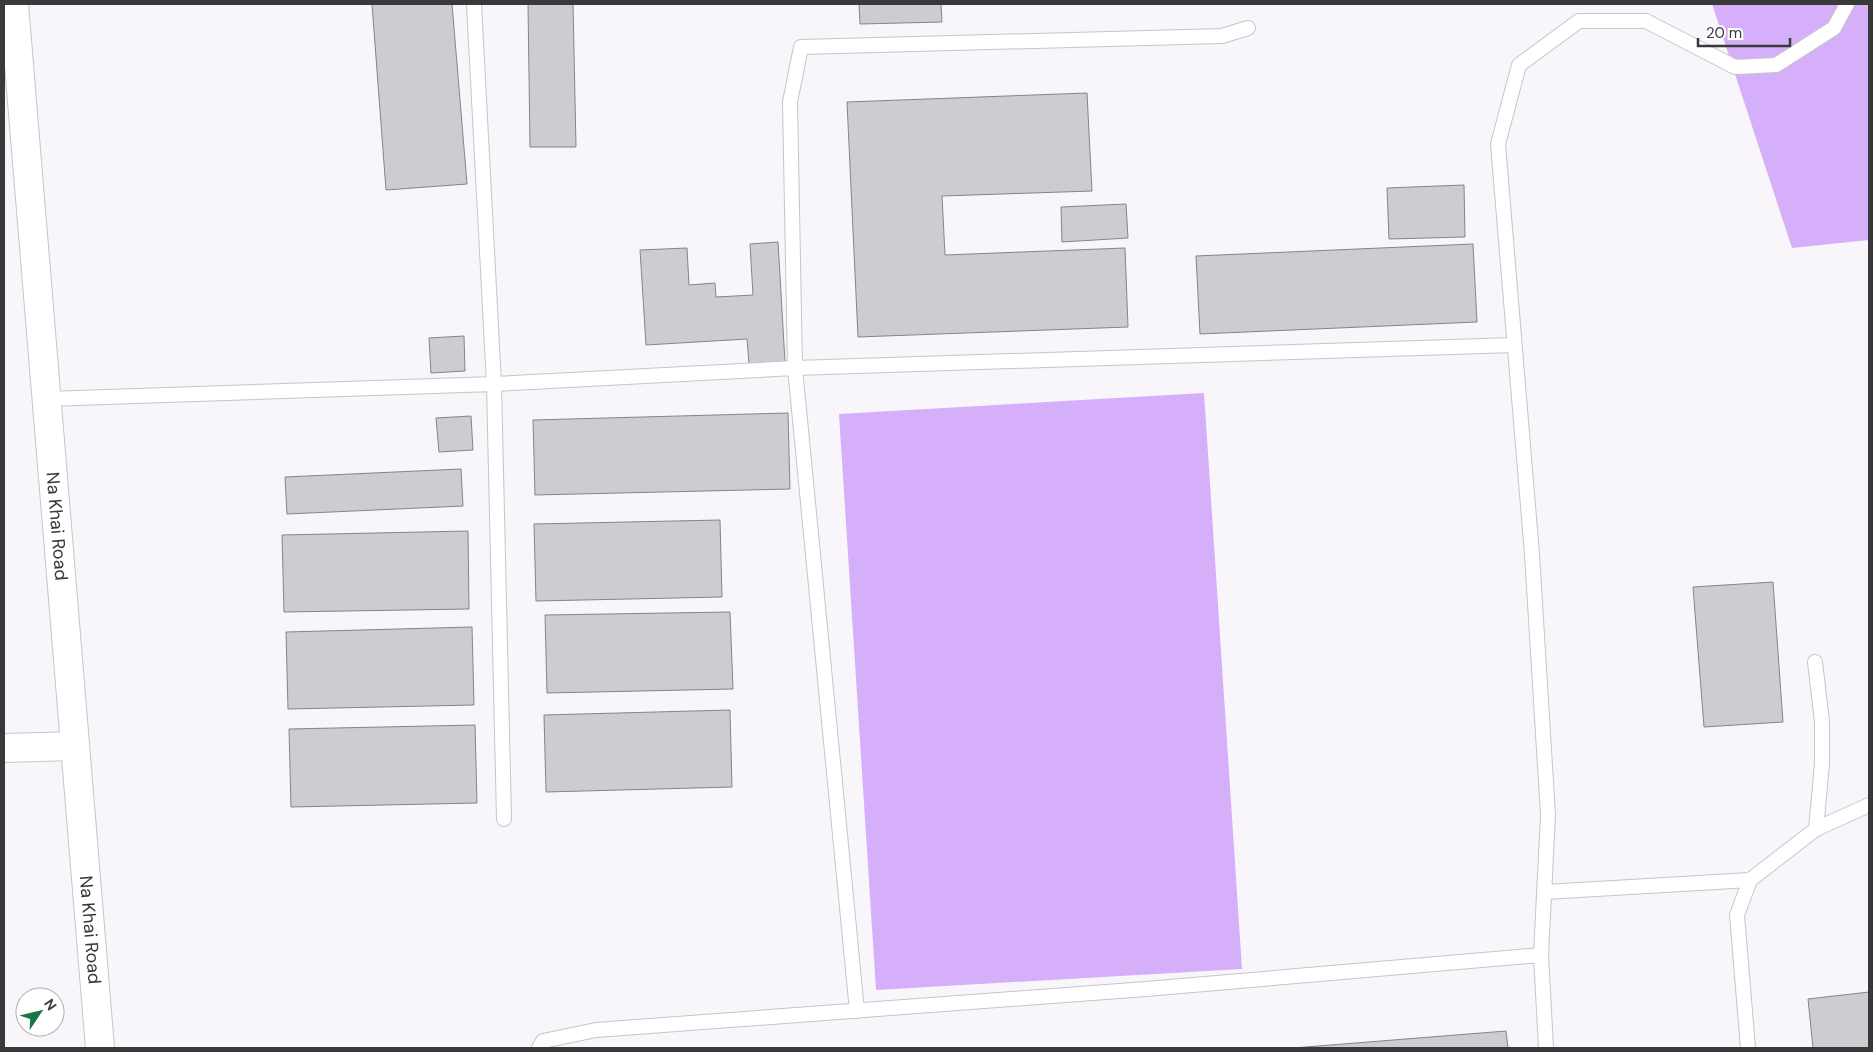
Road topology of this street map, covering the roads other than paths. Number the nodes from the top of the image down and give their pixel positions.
1 (14, 4) edge
2 (474, 4) edge
3 (1847, 4) edge
4 (1248, 28) dead end
5 (1514, 345) junction
6 (794, 368) junction
7 (494, 384) junction
8 (47, 399) junction
9 (1815, 662) dead end
10 (75, 746) junction
11 (4, 748) edge
12 (1869, 805) edge
13 (504, 819) dead end
14 (1816, 829) junction
15 (1750, 880) junction
16 (1545, 892) junction
17 (1541, 955) junction
18 (856, 1011) junction
19 (100, 1048) edge
20 (539, 1048) edge
21 (1546, 1048) edge
22 (1748, 1048) edge

1 - 8 street, Na Khai Road
2 - 7 lane
3 - 5 lane
4 - 6 lane
5 - 6 lane
5 - 16 lane
6 - 7 lane
6 - 18 lane
7 - 8 lane
7 - 13 lane
8 - 10 street, Na Khai Road
9 - 14 lane
10 - 11 street
10 - 19 street, Na Khai Road
12 - 14 lane
14 - 15 lane
15 - 16 lane
15 - 22 lane
16 - 17 lane
17 - 18 lane
17 - 21 lane
18 - 20 lane

